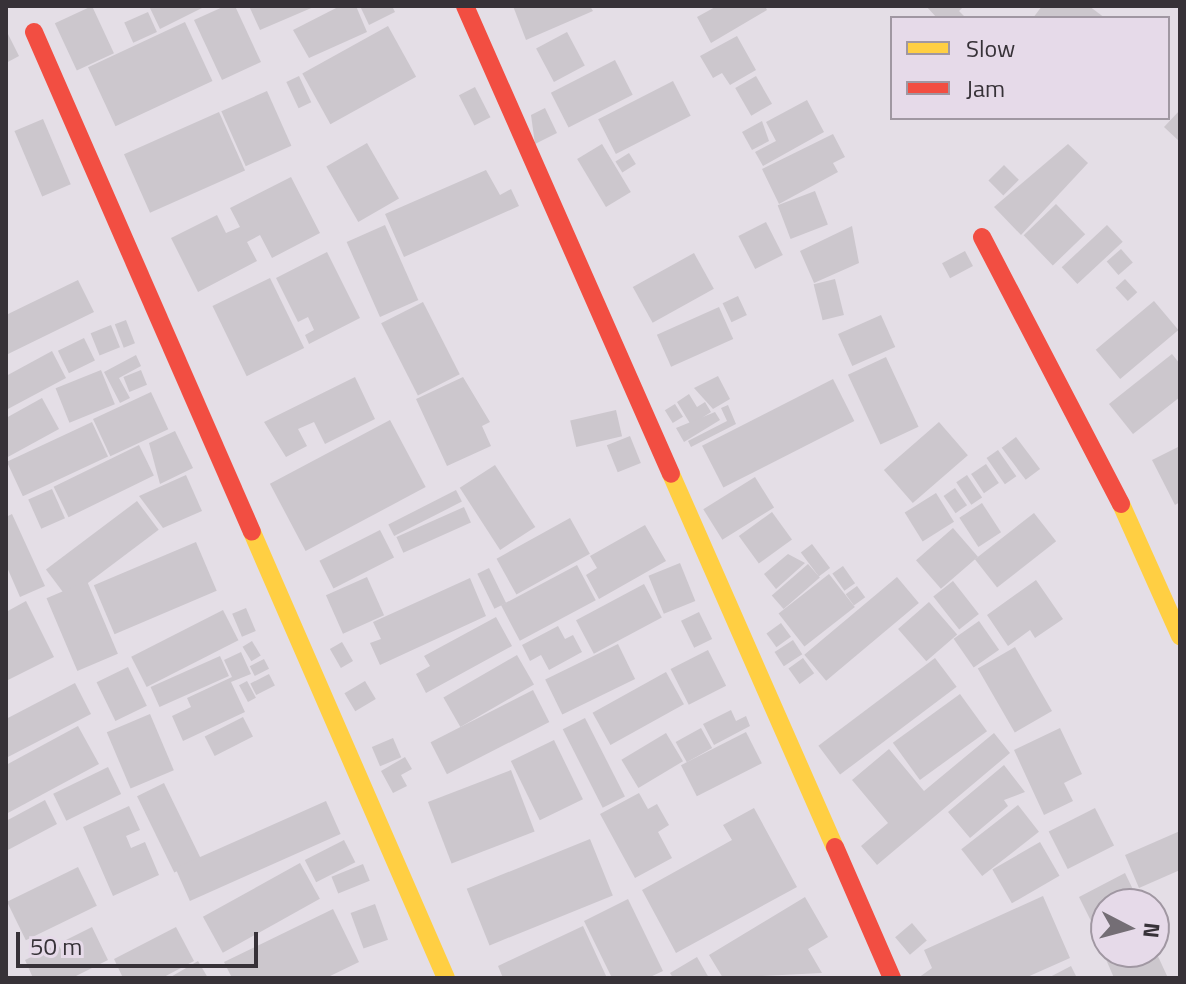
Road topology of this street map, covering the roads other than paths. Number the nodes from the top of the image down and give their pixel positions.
1 (465, 6) edge
2 (34, 32) dead end
3 (982, 237) dead end
4 (1180, 636) edge
5 (446, 978) edge
6 (892, 978) edge

1 - 6 street
2 - 5 street
3 - 4 street

